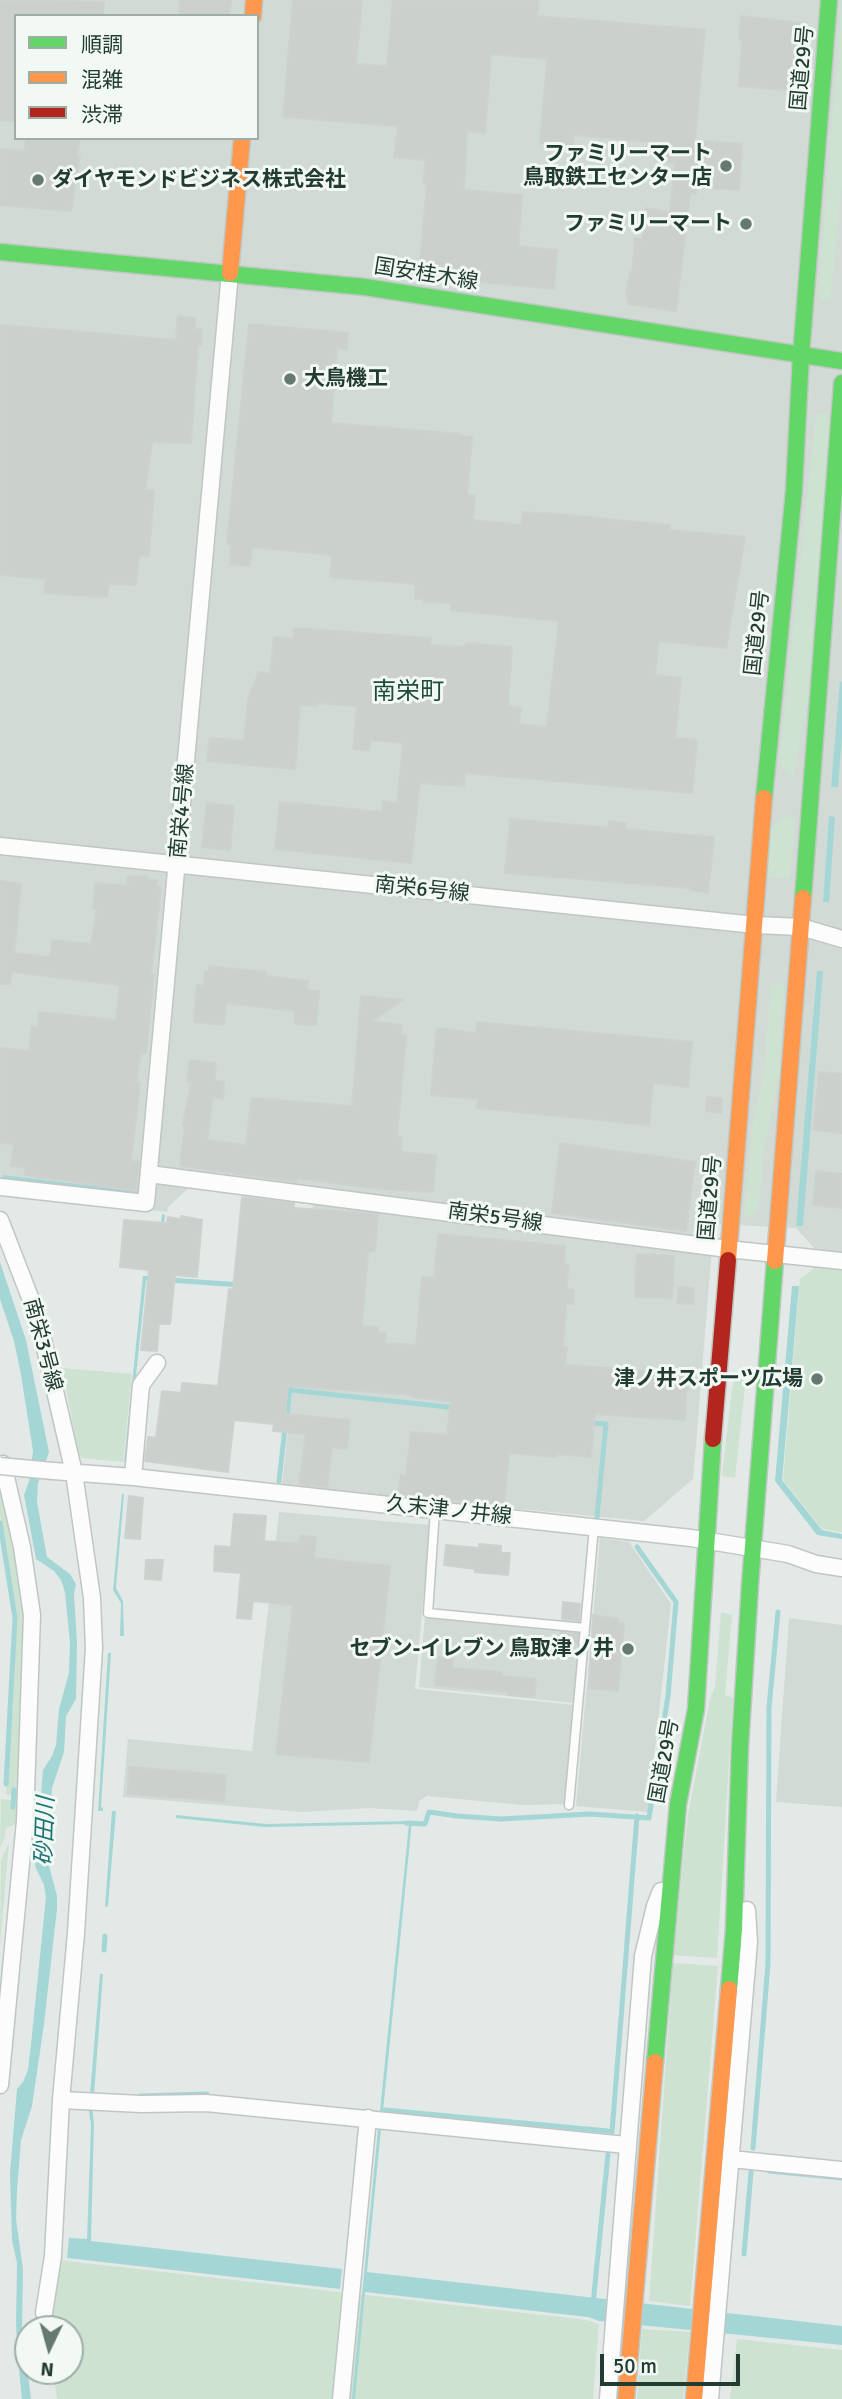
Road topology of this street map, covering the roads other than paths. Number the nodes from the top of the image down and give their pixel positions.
1 (829, 0) edge
2 (242, 140) edge
3 (0, 252) edge
4 (230, 272) junction
5 (801, 355) junction
6 (842, 361) edge
7 (842, 383) edge
8 (0, 846) edge
9 (178, 864) junction
10 (755, 925) junction
11 (801, 927) junction
12 (842, 939) edge
13 (149, 1174) junction
14 (0, 1187) edge
15 (0, 1220) edge
16 (728, 1250) junction
17 (777, 1255) junction
18 (842, 1261) edge
19 (157, 1363) dead end
20 (2, 1465) edge
21 (74, 1473) junction
22 (133, 1477) junction
23 (435, 1510) junction
24 (594, 1527) junction
25 (705, 1541) junction
26 (753, 1548) junction
27 (842, 1568) edge
28 (585, 1628) junction
29 (740, 1746) junction
30 (569, 1805) dead end
31 (671, 1870) junction
32 (0, 2085) edge
33 (61, 2100) junction
34 (368, 2118) junction
35 (626, 2145) junction
36 (731, 2159) junction
37 (842, 2170) edge
38 (44, 2313) dead end
39 (341, 2399) edge
40 (608, 2399) edge
41 (626, 2399) edge
42 (694, 2399) edge
43 (710, 2399) edge

1 - 5 main road, 国道29号
2 - 4 main road
3 - 4 main road, 国安桂木線
4 - 5 main road, 国安桂木線
4 - 9 street, 南栄4号線
5 - 6 main road, 国安桂木線
5 - 10 main road, 国道29号
7 - 11 main road
8 - 9 street, 南栄6号線
9 - 10 street, 南栄6号線
9 - 13 street, 南栄4号線
10 - 11 street, 南栄6号線
10 - 16 main road, 国道29号
11 - 12 street, 南栄6号線
11 - 17 main road
13 - 14 street, 南栄4号線
13 - 16 street, 南栄5号線
15 - 21 street, 南栄3号線
16 - 17 street, 南栄5号線
16 - 25 main road, 国道29号
17 - 18 street, 南栄5号線
17 - 26 main road
19 - 22 street
20 - 21 street, 久末津ノ井線, bridge
20 - 32 street
21 - 22 street, 久末津ノ井線
21 - 33 street, 南栄3号線
22 - 23 street, 久末津ノ井線
23 - 24 street, 久末津ノ井線
23 - 28 lane
24 - 25 street, 久末津ノ井線
24 - 28 lane
25 - 26 street, 久末津ノ井線
25 - 31 main road, 国道29号
26 - 27 street, 久末津ノ井線
26 - 29 main road
28 - 30 lane
29 - 36 street
29 - 42 main road
31 - 35 street
31 - 41 main road, 国道29号
33 - 34 street
33 - 38 street, 南栄3号線
34 - 35 street
34 - 39 street
35 - 40 street
36 - 37 street
36 - 43 street

